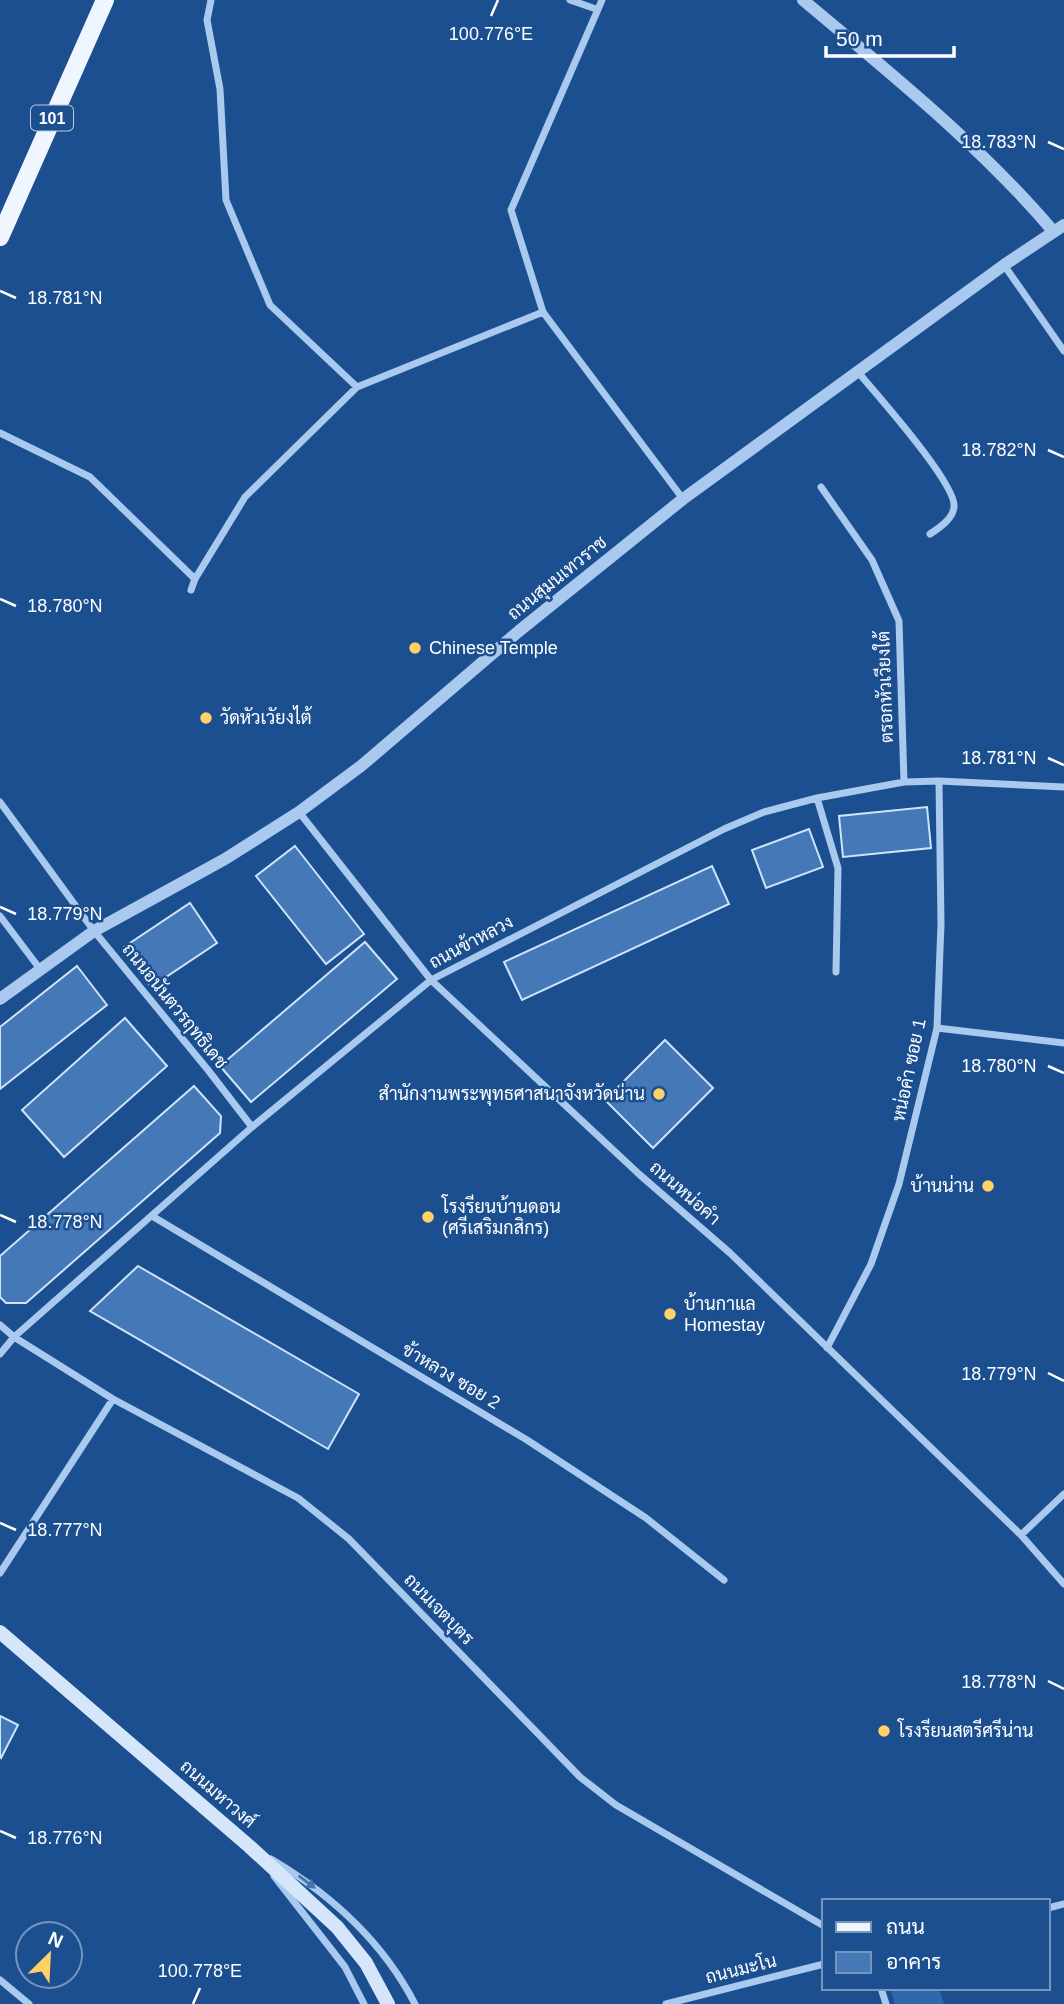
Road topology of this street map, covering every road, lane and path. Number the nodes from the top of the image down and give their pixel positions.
1 (105, 0) edge
2 (211, 0) edge
3 (570, 0) edge
4 (602, 0) edge
5 (803, 0) edge
6 (596, 9) junction
7 (1058, 228) edge
8 (0, 237) edge
9 (1003, 265) junction
10 (542, 312) junction
11 (1064, 351) edge
12 (858, 372) junction
13 (357, 387) junction
14 (0, 433) edge
15 (821, 487) dead end
16 (683, 499) junction
17 (930, 534) dead end
18 (195, 579) junction
19 (191, 590) dead end
20 (939, 781) junction
21 (904, 782) junction
22 (1064, 787) edge
23 (817, 798) junction
24 (0, 803) edge
25 (299, 812) junction
26 (0, 916) edge
27 (94, 931) junction
28 (40, 969) junction
29 (836, 972) dead end
30 (431, 980) junction
31 (0, 999) edge
32 (937, 1028) junction
33 (1064, 1043) edge
34 (252, 1127) junction
35 (152, 1216) junction
36 (0, 1325) edge
37 (14, 1338) junction
38 (827, 1348) junction
39 (0, 1354) edge
40 (113, 1399) junction
41 (1064, 1494) edge
42 (1021, 1535) junction
43 (0, 1573) edge
44 (724, 1580) dead end
45 (1064, 1584) edge
46 (0, 1632) edge
47 (249, 1846) junction
48 (822, 1925) edge
49 (822, 1965) edge
50 (0, 1980) edge
51 (29, 2004) edge
52 (364, 2004) edge
53 (388, 2004) edge
54 (415, 2004) edge
55 (666, 2004) edge

1 - 8 main road, 101
2 - 13 street
3 - 6 street
4 - 6 street
5 - 7 street
6 - 10 street
7 - 9 street, ถนนสุมนเทวราช
9 - 11 street
9 - 12 street, ถนนสุมนเทวราช
10 - 13 street
10 - 16 street
12 - 16 street, ถนนสุมนเทวราช
12 - 17 street
13 - 18 street
14 - 18 street
15 - 21 street, ตรอกหัวเวียงใต้
16 - 25 street, ถนนสุมนเทวราช
18 - 19 street
20 - 21 street, ถนนข้าหลวง
20 - 22 street, ถนนข้าหลวง
20 - 32 street, หน่อคำ ซอย 1
21 - 23 street, ถนนข้าหลวง
23 - 29 street
23 - 30 street, ถนนข้าหลวง
24 - 27 street, ถนนอนันตวรฤทธิเดช
25 - 27 street, ถนนสุมนเทวราช
25 - 30 street, ถนนหน่อคำ
26 - 28 street
27 - 28 street, ถนนสุมนเทวราช
27 - 34 street, ถนนอนันตวรฤทธิเดช
28 - 31 street, ถนนสุมนเทวราช
30 - 34 street, ถนนข้าหลวง
30 - 38 street, ถนนหน่อคำ
32 - 33 street
32 - 38 street, หน่อคำ ซอย 1
34 - 35 street, ถนนข้าหลวง
35 - 37 street, ถนนข้าหลวง
35 - 44 street, ข้าหลวง ซอย 2
36 - 37 street, ถนนเจตบุตร
37 - 39 street, ถนนข้าหลวง
37 - 40 street, ถนนเจตบุตร
38 - 42 street, ถนนหน่อคำ
40 - 43 street
40 - 48 street, ถนนเจตบุตร
41 - 42 street
42 - 45 street, ถนนหน่อคำ
46 - 47 main road, ถนนมหาวงศ์
47 - 52 street
47 - 53 main road, ถนนมหาวงศ์
47 -> 54 street
49 - 55 street, ถนนมะโน
50 - 51 street

